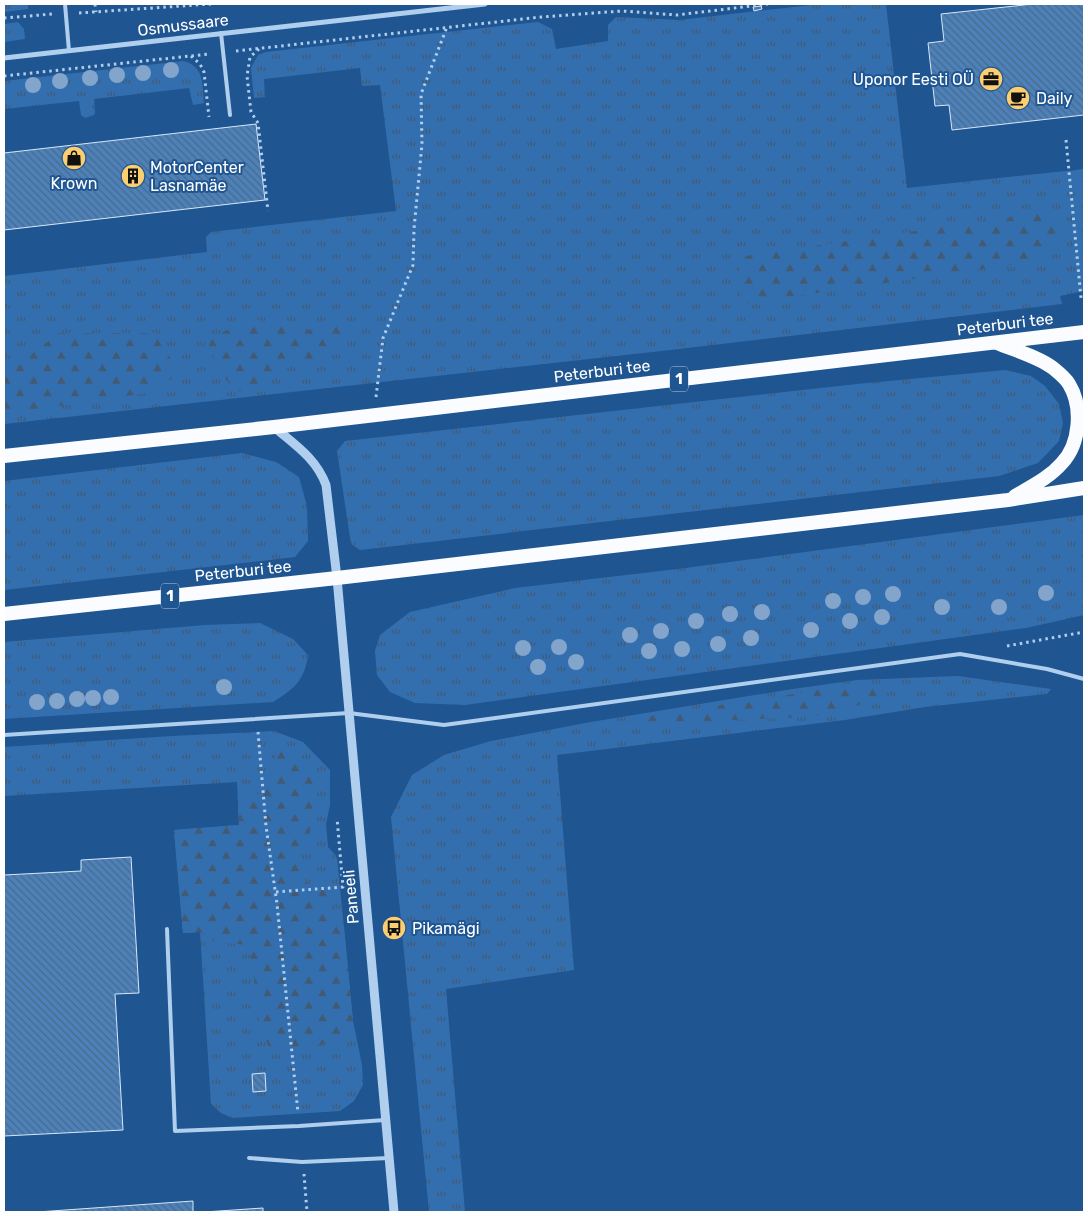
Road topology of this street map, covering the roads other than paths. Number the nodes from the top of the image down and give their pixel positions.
1 (65, 4) edge
2 (418, 4) edge
3 (484, 4) edge
4 (418, 11) junction
5 (221, 33) junction
6 (69, 51) junction
7 (4, 58) edge
8 (230, 115) dead end
9 (1084, 332) edge
10 (995, 342) junction
11 (274, 427) junction
12 (4, 456) edge
13 (1084, 488) edge
14 (1008, 500) junction
15 (337, 578) junction
16 (4, 614) edge
17 (1084, 680) edge
18 (350, 713) junction
19 (4, 735) edge
20 (167, 928) dead end
21 (385, 1120) junction
22 (249, 1158) dead end
23 (389, 1158) junction
24 (394, 1212) edge

1 - 6 lane
2 - 4 street
3 - 4 street, Osmussaare
4 - 5 street, Osmussaare
5 - 6 street, Osmussaare
5 - 8 lane
6 - 7 street, Osmussaare
9 - 10 highway, Peterburi tee / 1
10 - 11 highway, Peterburi tee / 1
10 - 14 highway
11 - 12 highway, Peterburi tee / 1
11 - 15 street
13 - 14 highway, Peterburi tee / 1
14 - 15 highway, Peterburi tee / 1
15 - 16 highway, Peterburi tee / 1
15 - 18 street, Paneeli
17 - 18 lane
18 - 19 lane
18 - 21 street, Paneeli
20 - 21 lane
21 - 23 street, Paneeli
22 - 23 lane
23 - 24 street, Paneeli

